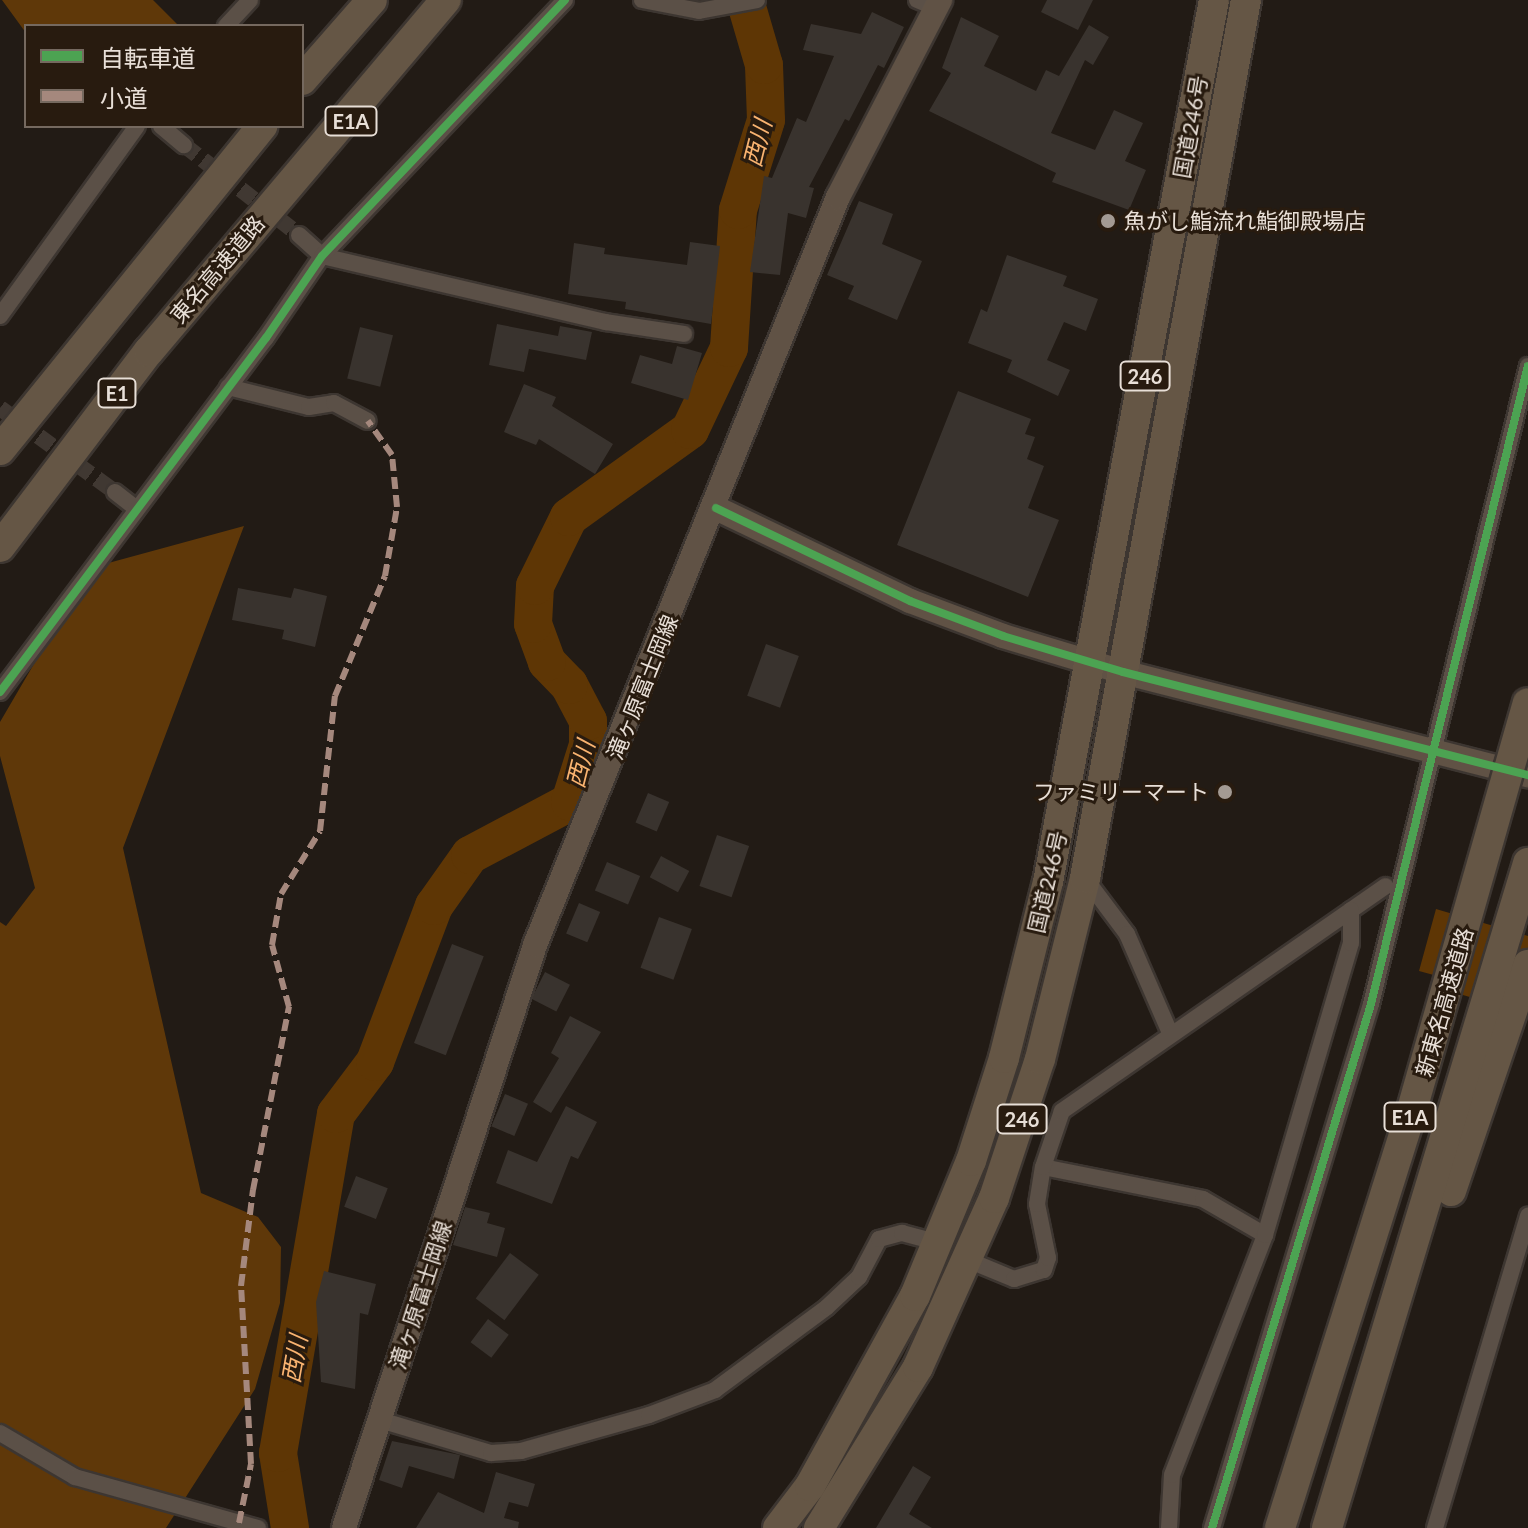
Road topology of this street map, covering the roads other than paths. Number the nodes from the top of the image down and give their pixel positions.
1 (250, 0) edge
2 (352, 0) edge
3 (372, 0) edge
4 (446, 0) edge
5 (464, 0) edge
6 (565, 0) edge
7 (642, 0) edge
8 (757, 0) edge
9 (1214, 0) edge
10 (1246, 0) edge
11 (931, 3) edge
12 (228, 24) edge
13 (304, 62) edge
14 (304, 78) edge
15 (136, 128) edge
16 (163, 128) edge
17 (252, 128) edge
18 (260, 128) edge
19 (184, 145) tunnel mouth
20 (190, 208) junction
21 (299, 235) tunnel mouth
22 (238, 243) junction
23 (322, 256) junction
24 (0, 316) edge
25 (684, 334) dead end
26 (1528, 366) edge
27 (228, 387) junction
28 (368, 421) dead end
29 (0, 450) edge
30 (115, 492) tunnel mouth
31 (134, 507) junction
32 (716, 508) junction
33 (0, 547) edge
34 (1091, 663) junction
35 (1123, 672) junction
36 (0, 692) edge
37 (1528, 703) edge
38 (1437, 750) junction
39 (1528, 775) edge
40 (1528, 863) edge
41 (1085, 878) junction
42 (1386, 886) dead end
43 (1351, 910) junction
44 (1528, 965) edge
45 (1170, 1033) junction
46 (1043, 1167) junction
47 (1528, 1216) edge
48 (1265, 1235) junction
49 (939, 1243) junction
50 (968, 1260) junction
51 (380, 1420) junction
52 (0, 1433) edge
53 (229, 1523) edge
54 (258, 1528) edge
55 (344, 1528) edge
56 (778, 1528) edge
57 (819, 1528) edge
58 (1169, 1528) edge
59 (1212, 1528) edge
60 (1280, 1528) edge
61 (1330, 1528) edge
62 (1435, 1528) edge

1 - 12 street
2 - 13 highway
3 - 14 highway
4 - 22 highway, 東名高速道路 / E1
5 - 22 highway, E1A
6 - 23 street
7 - 8 street
9 - 34 highway, 国道246号 / 246
10 - 35 highway, 国道246号 / 246
11 - 32 main road, 滝ヶ原富士岡線
15 - 24 street
16 - 19 street
17 - 20 highway
18 - 20 highway, E1
20 - 29 highway, E1
21 - 23 street
22 - 33 highway, 東名高速道路 / E1
23 - 25 street
23 - 27 street
26 - 38 street
27 - 28 street
27 - 31 street
30 - 31 street
31 - 36 street
32 - 34 main road
32 - 51 main road, 滝ヶ原富士岡線
34 - 35 main road
34 - 49 highway, 国道246号 / 246
35 - 38 main road
35 - 41 highway, 国道246号 / 246
37 - 60 highway, 新東名高速道路 / E1A, bridge
38 - 39 main road
38 - 59 street
40 - 61 highway, 新東名高速道路 / E1A
41 - 45 street
41 - 50 highway, 国道246号 / 246
42 - 43 street
43 - 45 street
43 - 48 street
44 - 61 highway
45 - 46 street
46 - 48 street
46 - 50 street
47 - 62 street
48 - 58 street
49 - 51 street
49 - 56 highway, 国道246号 / 246
50 - 57 highway, 国道246号 / 246
51 - 55 main road, 滝ヶ原富士岡線
52 - 53 street
53 - 54 street

